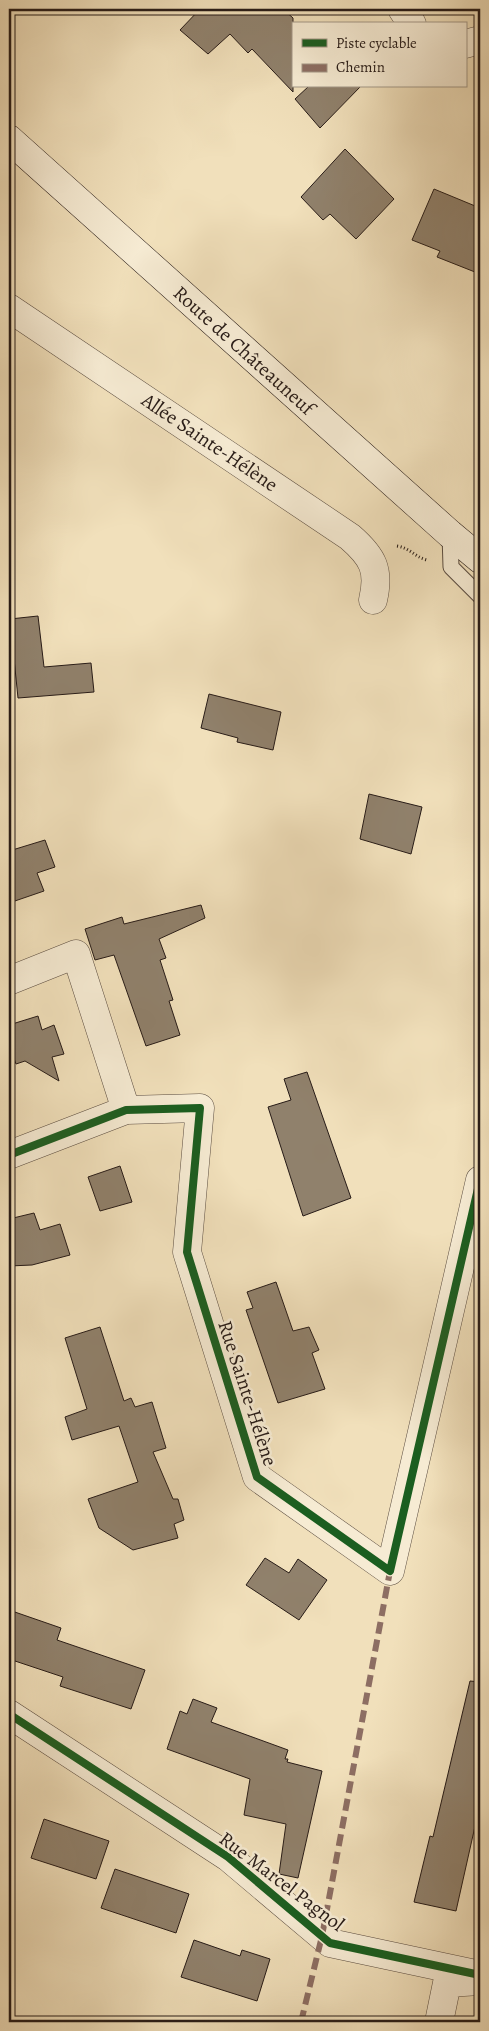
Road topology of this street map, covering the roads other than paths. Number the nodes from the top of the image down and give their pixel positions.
1 (402, 9) edge
2 (411, 22) edge
3 (480, 40) edge
4 (466, 44) edge
5 (9, 139) edge
6 (9, 308) edge
7 (450, 534) junction
8 (480, 559) edge
9 (480, 596) edge
10 (373, 600) dead end
11 (11, 980) dead end
12 (126, 1110) junction
13 (9, 1155) edge
14 (480, 1180) edge
15 (9, 1714) edge
16 (480, 1975) edge
17 (480, 1981) edge
18 (439, 2022) edge

1 - 2 street
3 - 4 street
5 - 7 street, Route de Châteauneuf
6 - 10 street, Allée Sainte-Hélène
7 - 8 street, Route de Châteauneuf
7 - 9 lane
11 - 12 street
12 - 13 street, Rue Sainte-Hélène
12 - 14 street, Rue Sainte-Hélène
15 - 16 street, Rue Marcel Pagnol
17 - 18 street

